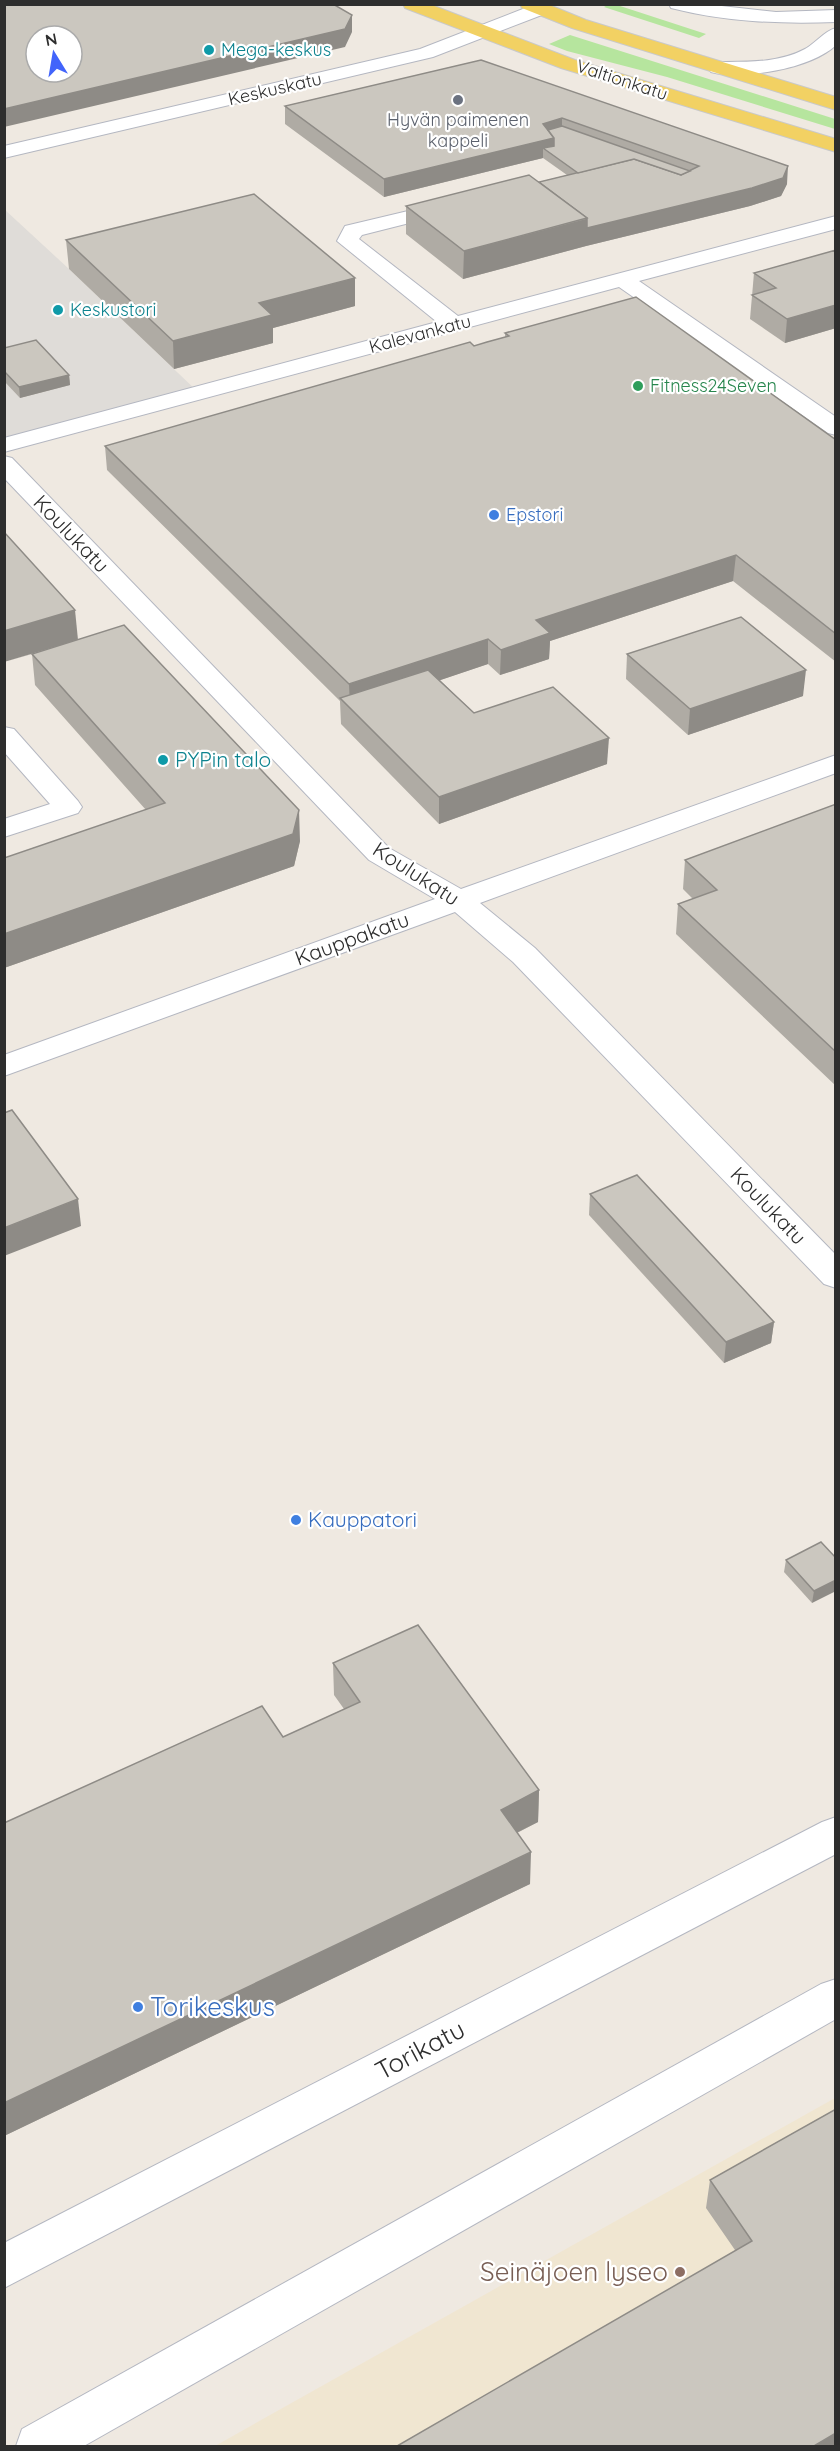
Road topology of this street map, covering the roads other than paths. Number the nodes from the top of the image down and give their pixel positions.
1 (412, 4) edge
2 (678, 4) edge
3 (534, 7) edge
4 (836, 16) edge
5 (480, 32) junction
6 (835, 36) edge
7 (718, 68) junction
8 (836, 104) edge
9 (836, 146) edge
10 (4, 152) edge
11 (467, 202) edge
12 (836, 222) edge
13 (623, 280) junction
14 (667, 311) junction
15 (455, 325) junction
16 (783, 408) edge
17 (832, 438) edge
18 (4, 445) edge
19 (4, 463) edge
20 (4, 735) edge
21 (836, 763) edge
22 (4, 829) edge
23 (458, 900) junction
24 (5, 1065) edge
25 (829, 1259) edge
26 (836, 1834) edge
27 (836, 1997) edge
28 (4, 2267) edge
29 (39, 2446) edge

1 - 5 main road, Valtionkatu
2 - 4 street
3 - 5 street, Keskuskatu
3 - 7 main road, Valtionkatu
5 - 9 main road, Valtionkatu
5 - 10 street, Keskuskatu
6 - 7 street
7 - 8 main road, Valtionkatu
11 - 15 street
12 - 13 street, Kalevankatu
13 - 14 street
13 - 15 street, Kalevankatu
14 - 16 street
14 - 17 street
15 - 18 street, Kalevankatu
19 - 23 street, Koulukatu
20 - 22 street
21 - 23 street, Kauppakatu
23 - 24 street, Kauppakatu
23 - 25 street, Koulukatu
26 - 28 street, Torikatu
27 - 29 street

